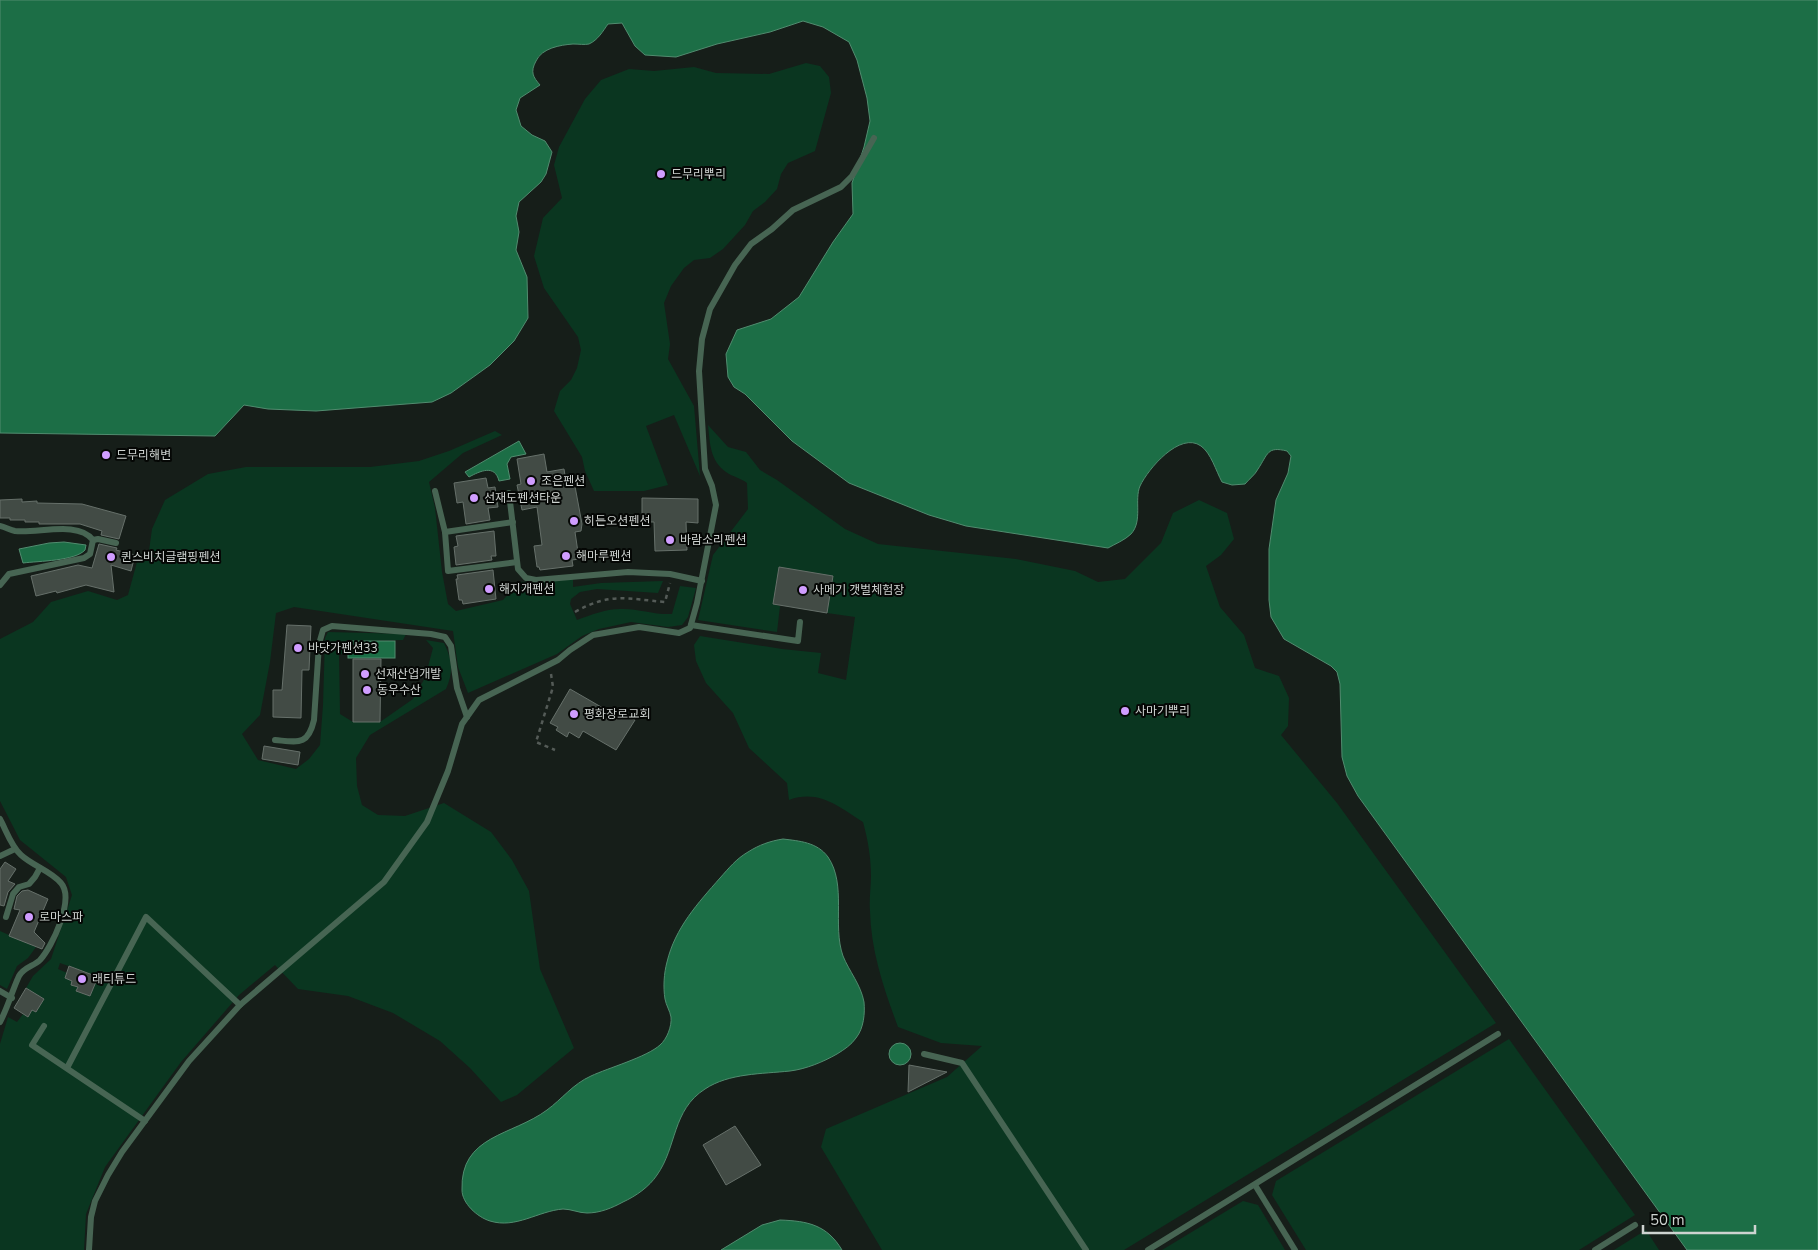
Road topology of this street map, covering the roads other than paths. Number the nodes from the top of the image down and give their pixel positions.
1 (874, 138) dead end
2 (435, 491) dead end
3 (509, 493) dead end
4 (513, 522) junction
5 (0, 526) edge
6 (445, 532) junction
7 (93, 540) junction
8 (116, 543) dead end
9 (517, 562) junction
10 (702, 580) junction
11 (0, 585) edge
12 (800, 622) dead end
13 (691, 625) junction
14 (467, 717) junction
15 (275, 740) dead end
16 (0, 819) edge
17 (15, 849) junction
18 (0, 856) edge
19 (40, 868) junction
20 (6, 917) dead end
21 (0, 991) edge
22 (12, 998) junction
23 (240, 1004) junction
24 (0, 1022) edge
25 (44, 1026) dead end
26 (1498, 1034) dead end
27 (924, 1054) dead end
28 (66, 1068) junction
29 (145, 1121) junction
30 (1255, 1185) junction
31 (1635, 1225) dead end
32 (89, 1250) edge
33 (1086, 1250) edge
34 (1148, 1250) edge
35 (1295, 1250) edge
36 (1596, 1250) edge

1 - 10 lane
2 - 6 lane
3 - 4 lane
4 - 6 lane
4 - 9 lane
5 - 7 lane
6 - 9 lane
7 - 8 lane
7 - 11 lane
9 - 10 lane
10 - 13 lane
12 - 13 lane
13 - 14 lane
14 - 15 lane
14 - 23 lane
16 - 17 lane
17 - 18 lane
17 - 19 lane
19 - 20 lane
19 - 22 lane
21 - 22 lane
22 - 24 lane
23 - 28 lane
23 - 29 lane
25 - 28 lane
26 - 30 lane
27 - 33 lane
28 - 29 lane
29 - 32 lane
30 - 34 lane
30 - 35 lane
31 - 36 lane

